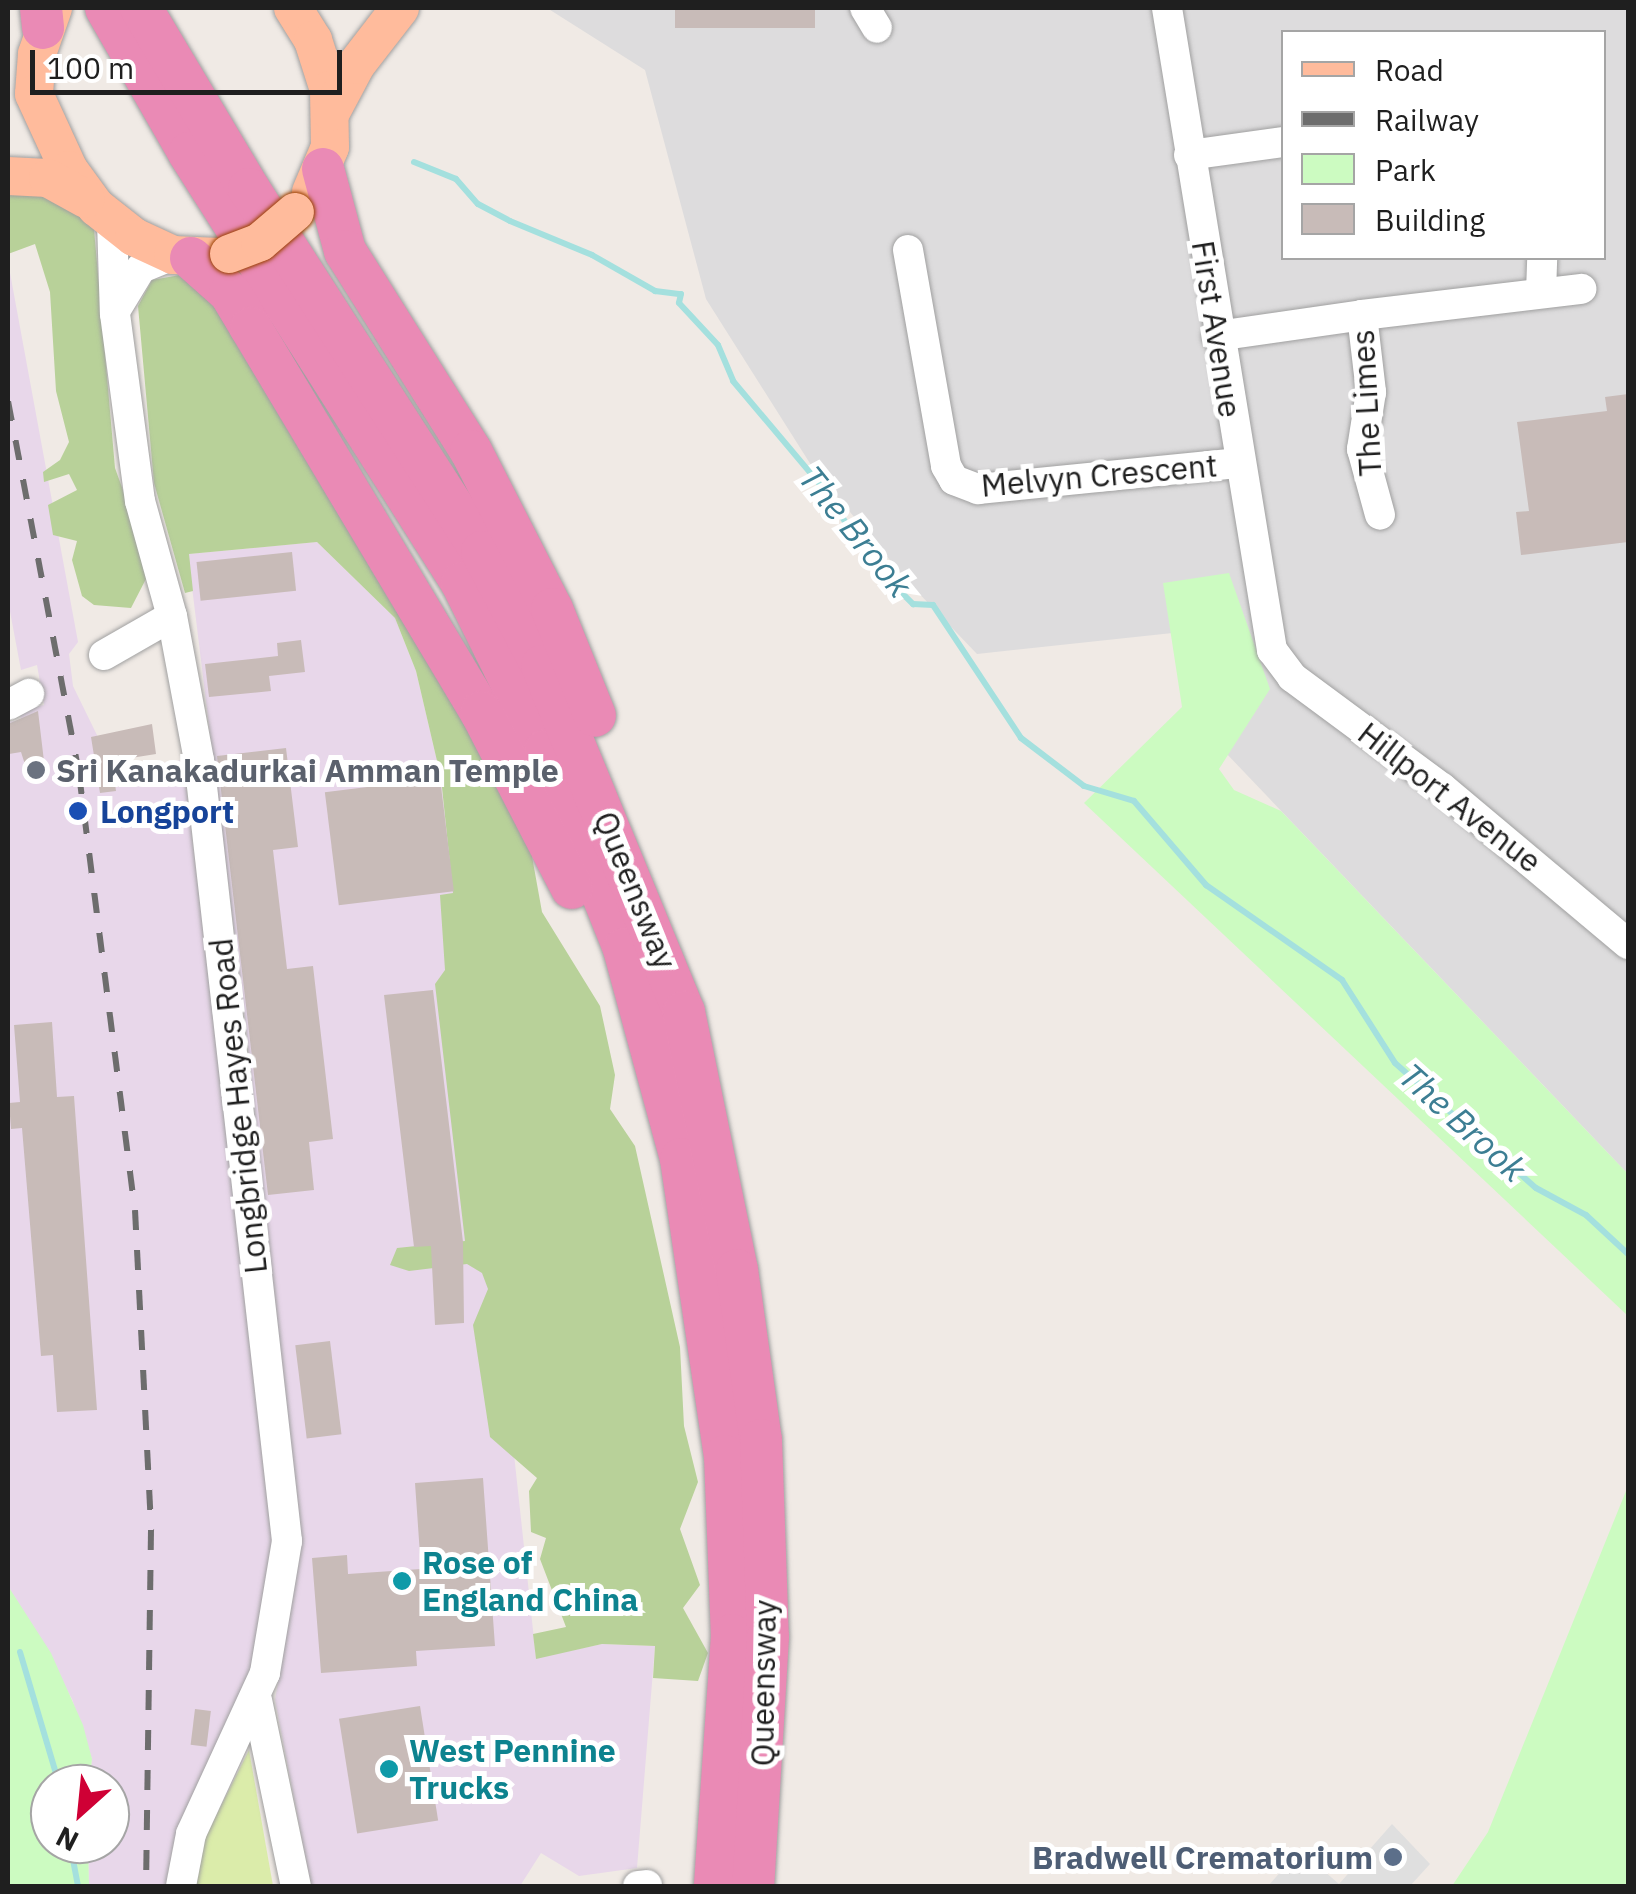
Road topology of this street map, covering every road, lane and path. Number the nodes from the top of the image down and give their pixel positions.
1 (106, 8) edge
2 (142, 8) edge
3 (293, 8) edge
4 (400, 8) edge
5 (1167, 8) edge
6 (46, 14) edge
7 (32, 78) junction
8 (331, 112) junction
9 (8, 118) edge
10 (1281, 142) edge
11 (1189, 155) junction
12 (323, 169) junction
13 (8, 176) edge
14 (104, 214) junction
15 (908, 250) dead end
16 (198, 256) junction
17 (1542, 260) edge
18 (1582, 289) dead end
19 (1541, 293) junction
20 (115, 314) junction
21 (1362, 316) junction
22 (1217, 336) junction
23 (1240, 463) junction
24 (1380, 515) dead end
25 (172, 616) junction
26 (1272, 650) joint
27 (104, 655) dead end
28 (1628, 944) edge
29 (684, 1012) junction
30 (682, 1160) junction
31 (257, 1700) junction
32 (182, 1886) edge
33 (296, 1886) edge
34 (716, 1886) edge
35 (753, 1886) edge

1 - 30 highway, Queensway
2 - 29 highway, Queensway
3 - 8 main road
4 - 8 main road
5 - 11 street, First Avenue
6 - 7 main road
7 - 9 main road
7 - 14 main road
8 - 12 main road
10 - 11 street
11 - 22 street, First Avenue
12 - 16 main road, bridge
12 - 29 highway
13 - 14 main road
14 - 16 main road
14 - 20 street, Longbridge Hayes Road
15 - 23 street, Melvyn Crescent
16 - 20 street
16 - 30 highway
17 - 19 street
18 - 19 street
19 - 21 street
20 - 25 street, Longbridge Hayes Road
21 - 22 street, The Limes
21 - 24 street, The Limes
22 - 23 street, First Avenue
23 - 26 street, First Avenue
25 - 27 street
25 - 31 street, Longbridge Hayes Road
26 - 28 street, Hillport Avenue
29 - 35 highway, Queensway
30 - 34 highway, Queensway
31 - 32 street, Longbridge Hayes Road
31 - 33 street

